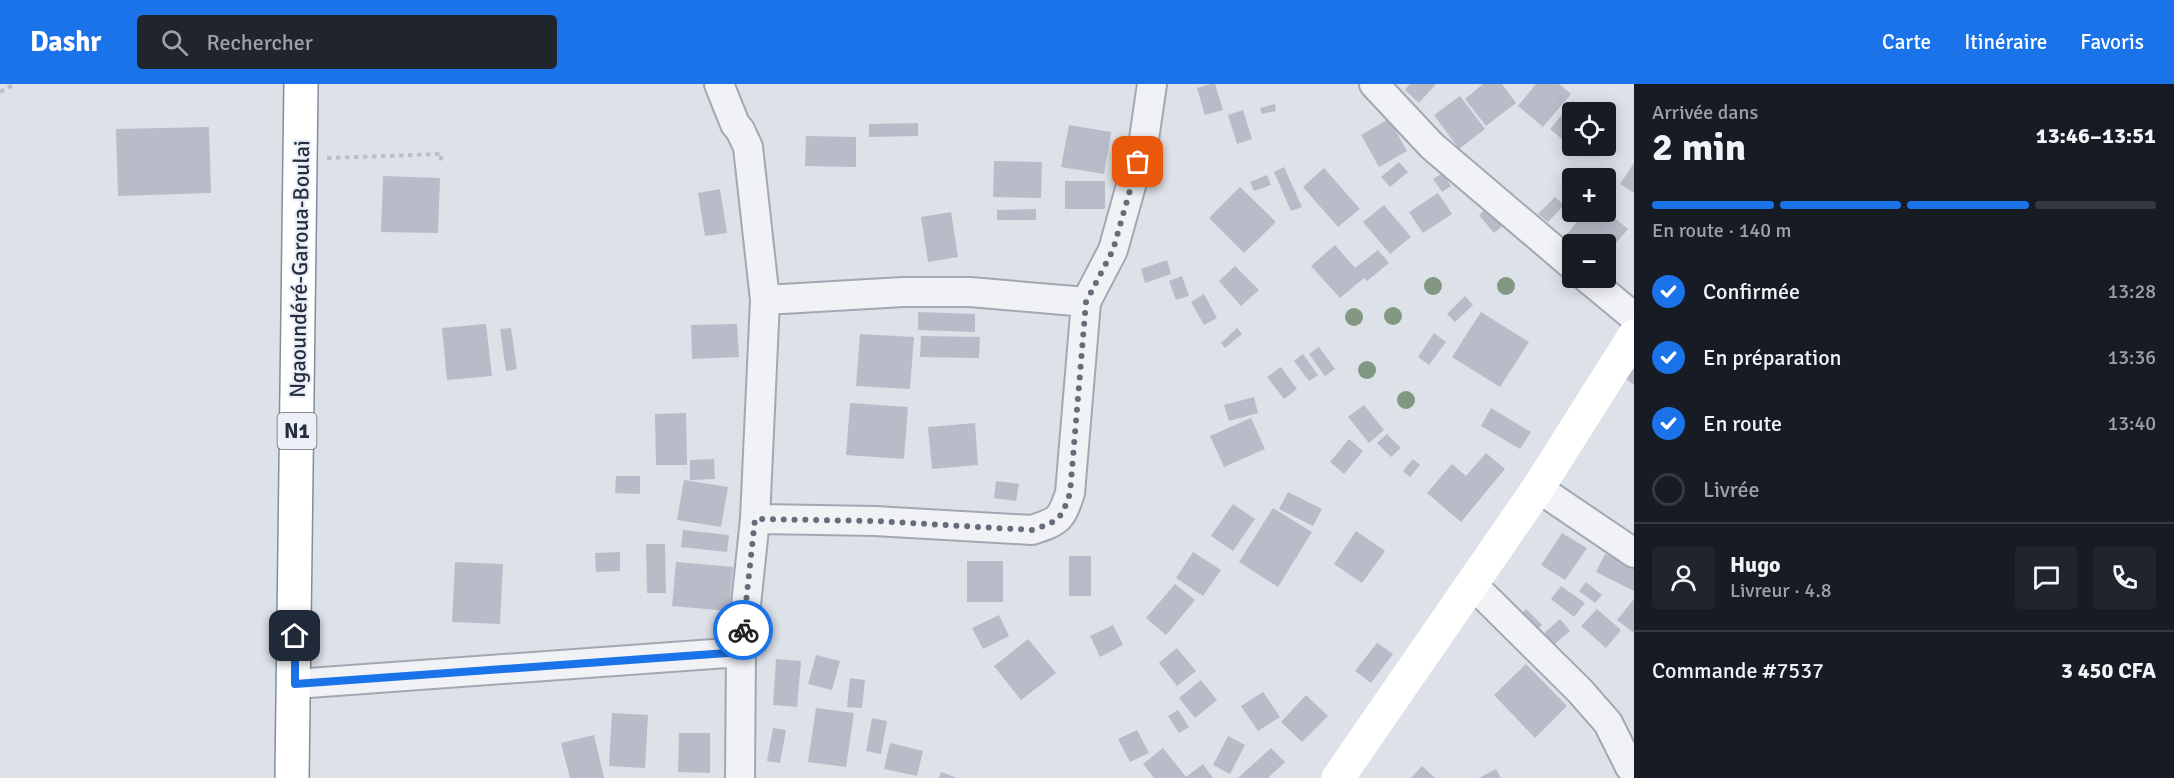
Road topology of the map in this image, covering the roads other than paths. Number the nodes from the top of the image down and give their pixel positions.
1 (301, 84) edge
2 (718, 84) edge
3 (1152, 84) edge
4 (1374, 84) edge
5 (1562, 256) edge
6 (1599, 288) edge
7 (765, 300) junction
8 (1086, 302) junction
9 (1634, 317) edge
10 (1634, 336) edge
11 (1538, 488) junction
12 (755, 519) junction
13 (1634, 553) edge
14 (1472, 584) junction
15 (741, 652) junction
16 (295, 684) junction
17 (1630, 767) dead end
18 (292, 778) edge
19 (740, 778) edge
20 (1338, 778) edge

1 - 16 main road, Ngaoundéré-Garoua-Boulai / N1
2 - 7 street
3 - 8 street
4 - 5 street
6 - 9 street
7 - 8 street
7 - 12 street
8 - 12 street
10 - 11 main road
11 - 13 street
11 - 14 main road
12 - 15 street
14 - 17 street
14 - 20 main road
15 - 16 street
15 - 19 street
16 - 18 main road, Ngaoundéré-Garoua-Boulai / N1

